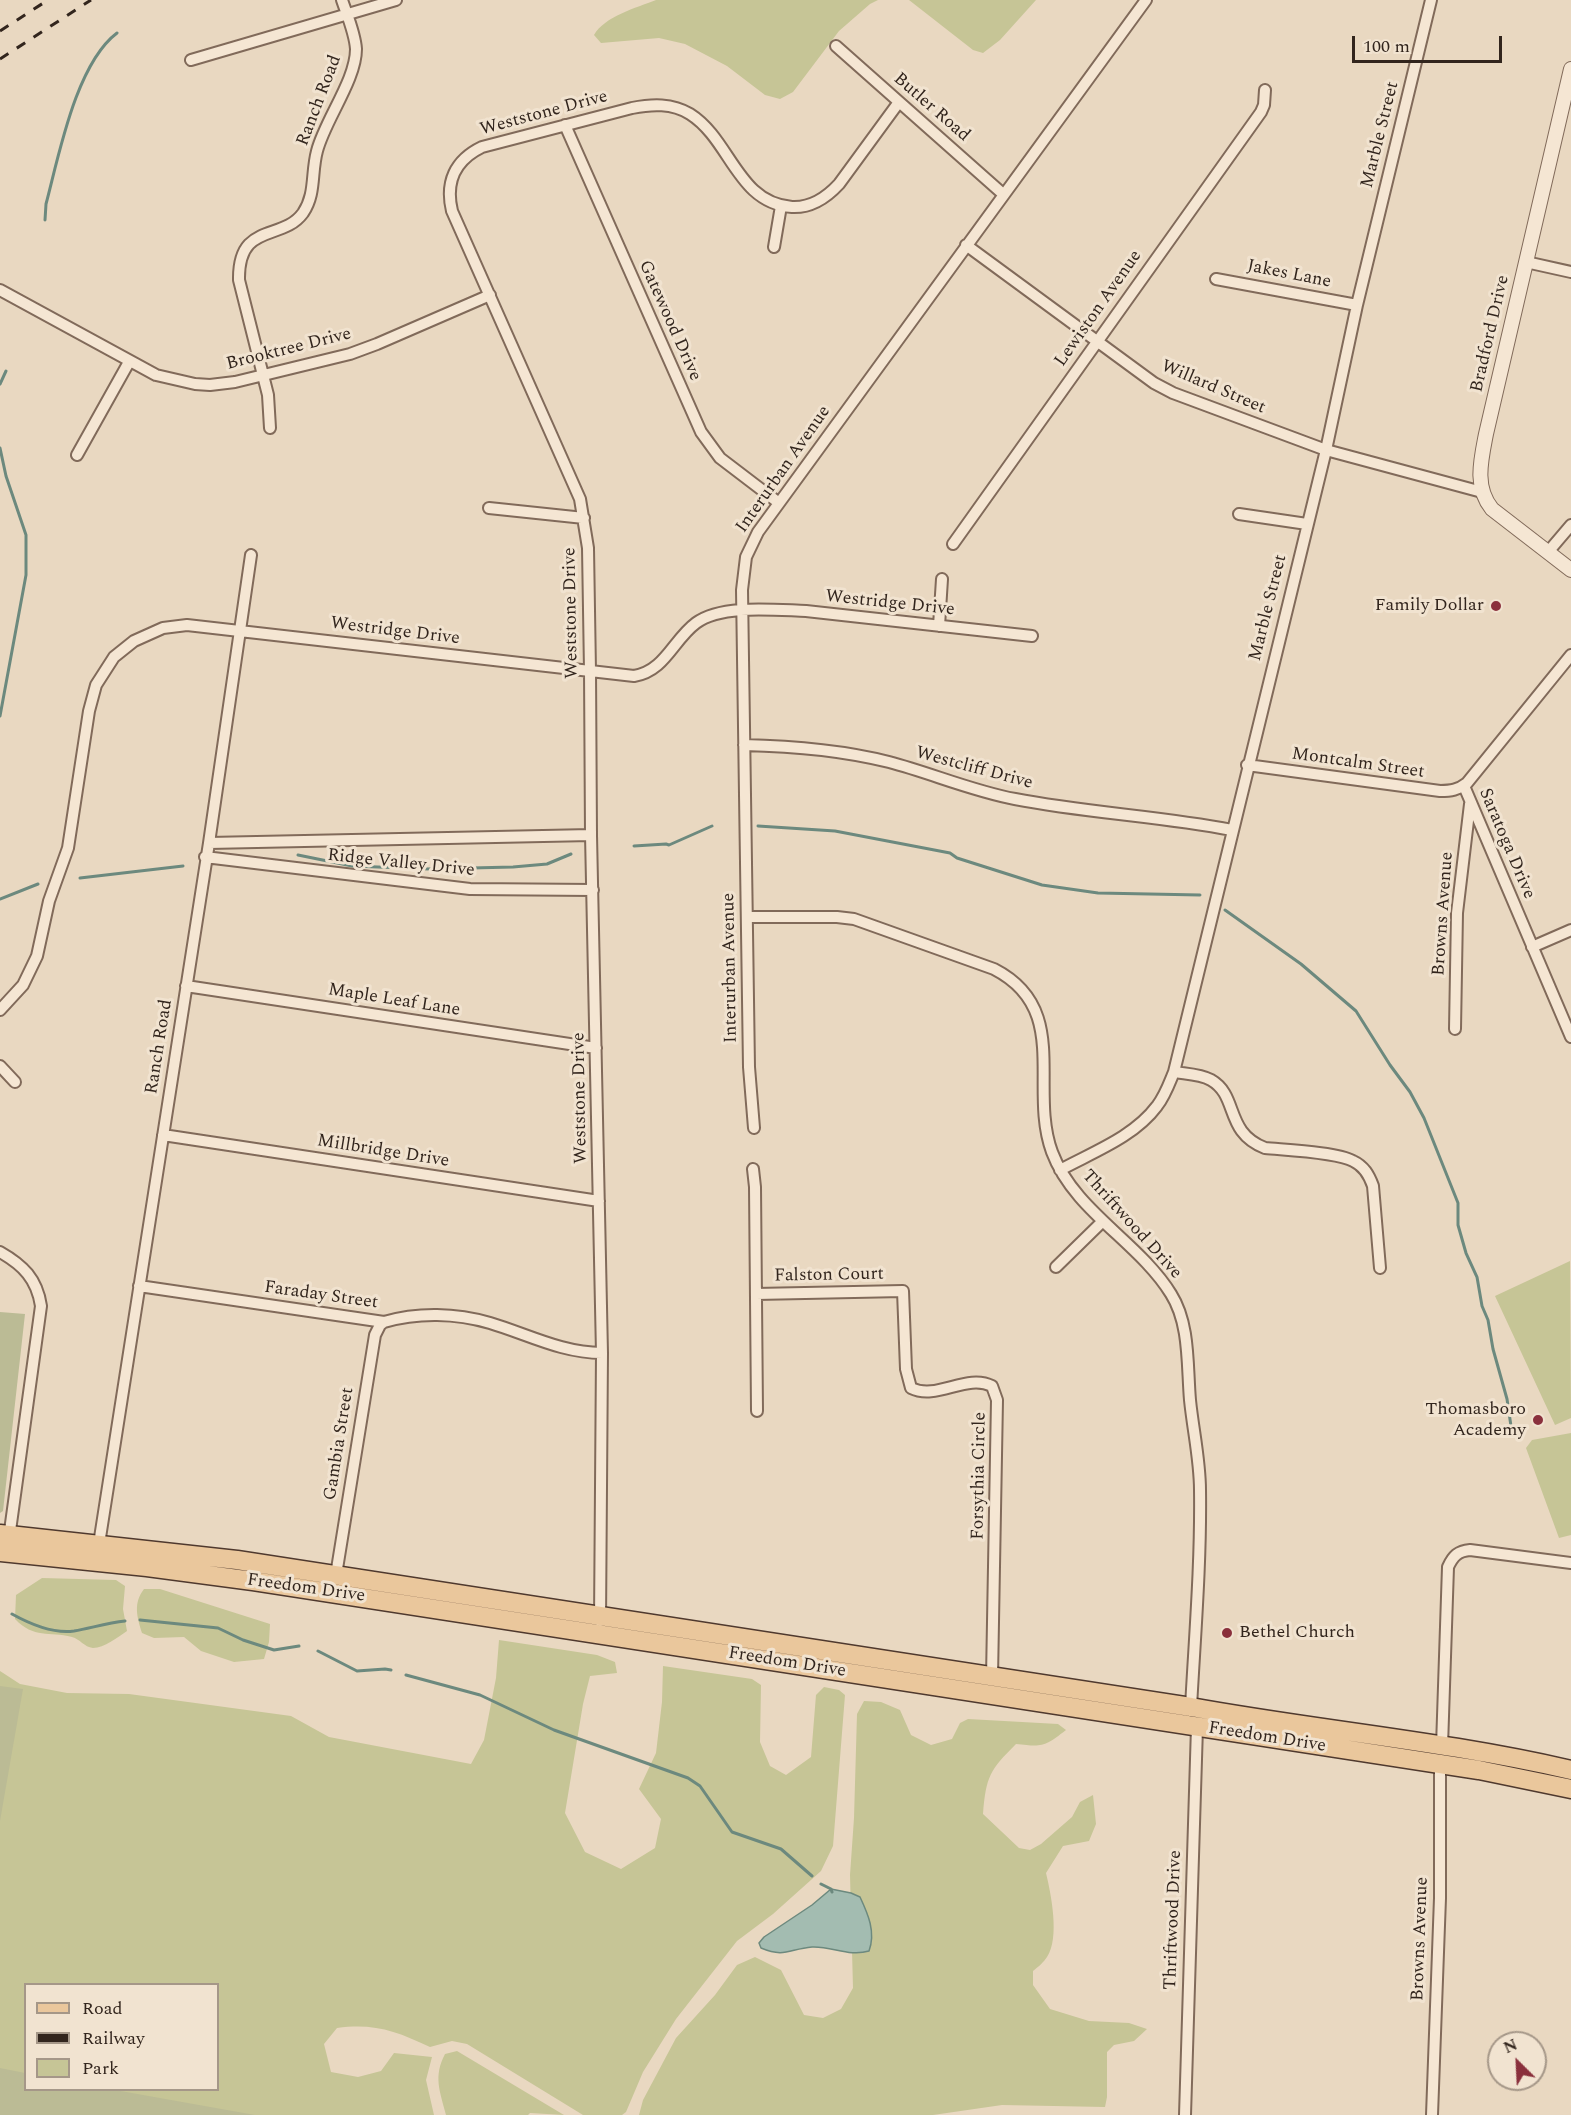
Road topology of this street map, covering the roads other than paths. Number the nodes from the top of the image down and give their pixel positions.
1 (342, 0) edge
2 (396, 0) edge
3 (1146, 0) edge
4 (1431, 0) edge
5 (347, 14) junction
6 (836, 46) dead end
7 (191, 60) dead end
8 (1571, 69) edge
9 (1265, 90) dead end
10 (899, 102) junction
11 (565, 125) junction
12 (1003, 194) junction
13 (782, 206) junction
14 (966, 245) junction
15 (774, 247) dead end
16 (1526, 261) junction
17 (1571, 272) edge
18 (1216, 279) dead end
19 (0, 290) edge
20 (490, 296) junction
21 (1357, 305) junction
22 (1097, 342) junction
23 (129, 362) junction
24 (263, 376) junction
25 (270, 428) dead end
26 (1326, 450) junction
27 (77, 455) dead end
28 (1482, 492) junction
29 (779, 503) junction
30 (489, 508) dead end
31 (1239, 514) dead end
32 (584, 518) junction
33 (1307, 524) junction
34 (1571, 525) edge
35 (952, 544) dead end
36 (1548, 552) junction
37 (251, 555) dead end
38 (1571, 570) edge
39 (942, 579) dead end
40 (742, 611) junction
41 (939, 626) junction
42 (240, 631) junction
43 (1032, 636) dead end
44 (1571, 655) edge
45 (590, 671) junction
46 (744, 745) junction
47 (1247, 765) junction
48 (1464, 786) junction
49 (1470, 800) junction
50 (1232, 830) junction
51 (591, 835) junction
52 (209, 843) junction
53 (206, 857) junction
54 (593, 890) junction
55 (747, 917) junction
56 (1571, 930) edge
57 (1532, 947) junction
58 (186, 986) junction
59 (0, 1010) edge
60 (1455, 1029) dead end
61 (1571, 1037) edge
62 (596, 1048) junction
63 (0, 1066) edge
64 (1174, 1072) junction
65 (15, 1082) dead end
66 (754, 1128) dead end
67 (163, 1135) junction
68 (753, 1169) dead end
69 (1060, 1170) junction
70 (599, 1201) junction
71 (1103, 1221) junction
72 (0, 1252) edge
73 (1056, 1267) dead end
74 (1380, 1268) dead end
75 (139, 1286) junction
76 (903, 1291) joint
77 (756, 1294) junction
78 (384, 1322) junction
79 (602, 1353) junction
80 (757, 1411) dead end
81 (4, 1543) edge
82 (99, 1544) junction
83 (1571, 1563) edge
84 (336, 1575) junction
85 (600, 1625) junction
86 (992, 1677) junction
87 (1008, 1697) junction
88 (1191, 1707) junction
89 (1197, 1727) junction
90 (1359, 1733) junction
91 (1442, 1746) junction
92 (1440, 1765) junction
93 (1571, 1770) edge
94 (1571, 1789) edge
95 (1185, 2115) edge
96 (1432, 2115) edge

1 - 5 street, Ranch Road
2 - 5 street
3 - 12 street, Interurban Avenue
4 - 21 street, Marble Street
5 - 7 street
5 - 24 street, Ranch Road
6 - 10 street, Butler Road
8 - 16 street, Bradford Drive
9 - 22 street, Lewiston Avenue
10 - 12 street, Butler Road
10 - 13 street
11 - 13 street, Weststone Drive
11 - 20 street, Weststone Drive
11 - 29 street, Gatewood Drive
12 - 14 street, Interurban Avenue
13 - 15 street
14 - 22 street, Willard Street
14 - 29 street, Interurban Avenue
16 - 17 street
16 - 28 street, Bradford Drive
18 - 21 street, Jakes Lane
19 - 23 street, Brooktree Drive
20 - 24 street, Brooktree Drive
20 - 32 street, Weststone Drive
21 - 26 street, Marble Street
22 - 26 street, Willard Street
22 - 35 street, Lewiston Avenue
23 - 24 street, Brooktree Drive
23 - 27 street
24 - 25 street, Ranch Road
26 - 28 street, Willard Street
26 - 33 street, Marble Street
28 - 36 street
29 - 40 street, Interurban Avenue
30 - 32 street
31 - 33 street
32 - 45 street, Weststone Drive
33 - 47 street, Marble Street
34 - 36 street
36 - 38 street
37 - 42 street, Ranch Road
39 - 41 street
40 - 41 street, Westridge Drive
40 - 45 street, Westridge Drive
40 - 46 street, Interurban Avenue
41 - 43 street, Westridge Drive
42 - 45 street, Westridge Drive
42 - 52 street, Ranch Road
42 - 59 street, Westridge Drive
44 - 48 street, Saratoga Drive
45 - 51 street, Weststone Drive
46 - 50 street, Westcliff Drive
46 - 55 street, Interurban Avenue
47 - 48 street, Montcalm Street
47 - 50 street, Marble Street
48 - 49 street, Saratoga Drive
49 - 57 street, Saratoga Drive
49 - 60 street, Browns Avenue
50 - 64 street, Marble Street
51 - 52 street, Ridge Valley Drive
51 - 54 street, Weststone Drive
52 - 53 street, Ranch Road
53 - 54 street, Ridge Valley Drive
53 - 58 street, Ranch Road
54 - 62 street, Weststone Drive
55 - 66 street, Interurban Avenue
55 - 69 street, Thriftwood Drive
56 - 57 street
57 - 61 street, Saratoga Drive
58 - 62 street, Maple Leaf Lane
58 - 67 street, Ranch Road
62 - 70 street, Weststone Drive
63 - 65 street
64 - 69 street, Marble Street
64 - 74 street
67 - 70 street, Millbridge Drive
67 - 75 street, Ranch Road
68 - 77 street
69 - 71 street, Thriftwood Drive
70 - 79 street, Weststone Drive
71 - 73 street
71 - 88 street, Thriftwood Drive
72 - 81 street
75 - 78 street, Faraday Street
75 - 82 street, Ranch Road
76 - 77 street, Falston Court
76 - 86 street, Forsythia Circle
77 - 80 street
78 - 79 street, Faraday Street
78 - 84 street, Gambia Street
79 - 85 street, Weststone Drive
81 - 82 main road, Freedom Drive
81 - 85 main road, Freedom Drive
82 - 84 main road, Freedom Drive
83 - 91 street
84 - 85 main road, Freedom Drive
85 - 86 main road, Freedom Drive
85 - 87 main road, Freedom Drive
86 - 88 main road, Freedom Drive
87 - 88 main road
87 - 89 main road, Freedom Drive
88 - 90 main road, Freedom Drive
89 - 90 main road
89 - 92 main road, Freedom Drive
89 - 95 street, Thriftwood Drive
90 - 91 main road, Freedom Drive
91 - 93 main road, Freedom Drive
92 - 94 main road, Freedom Drive
92 - 96 street, Browns Avenue

